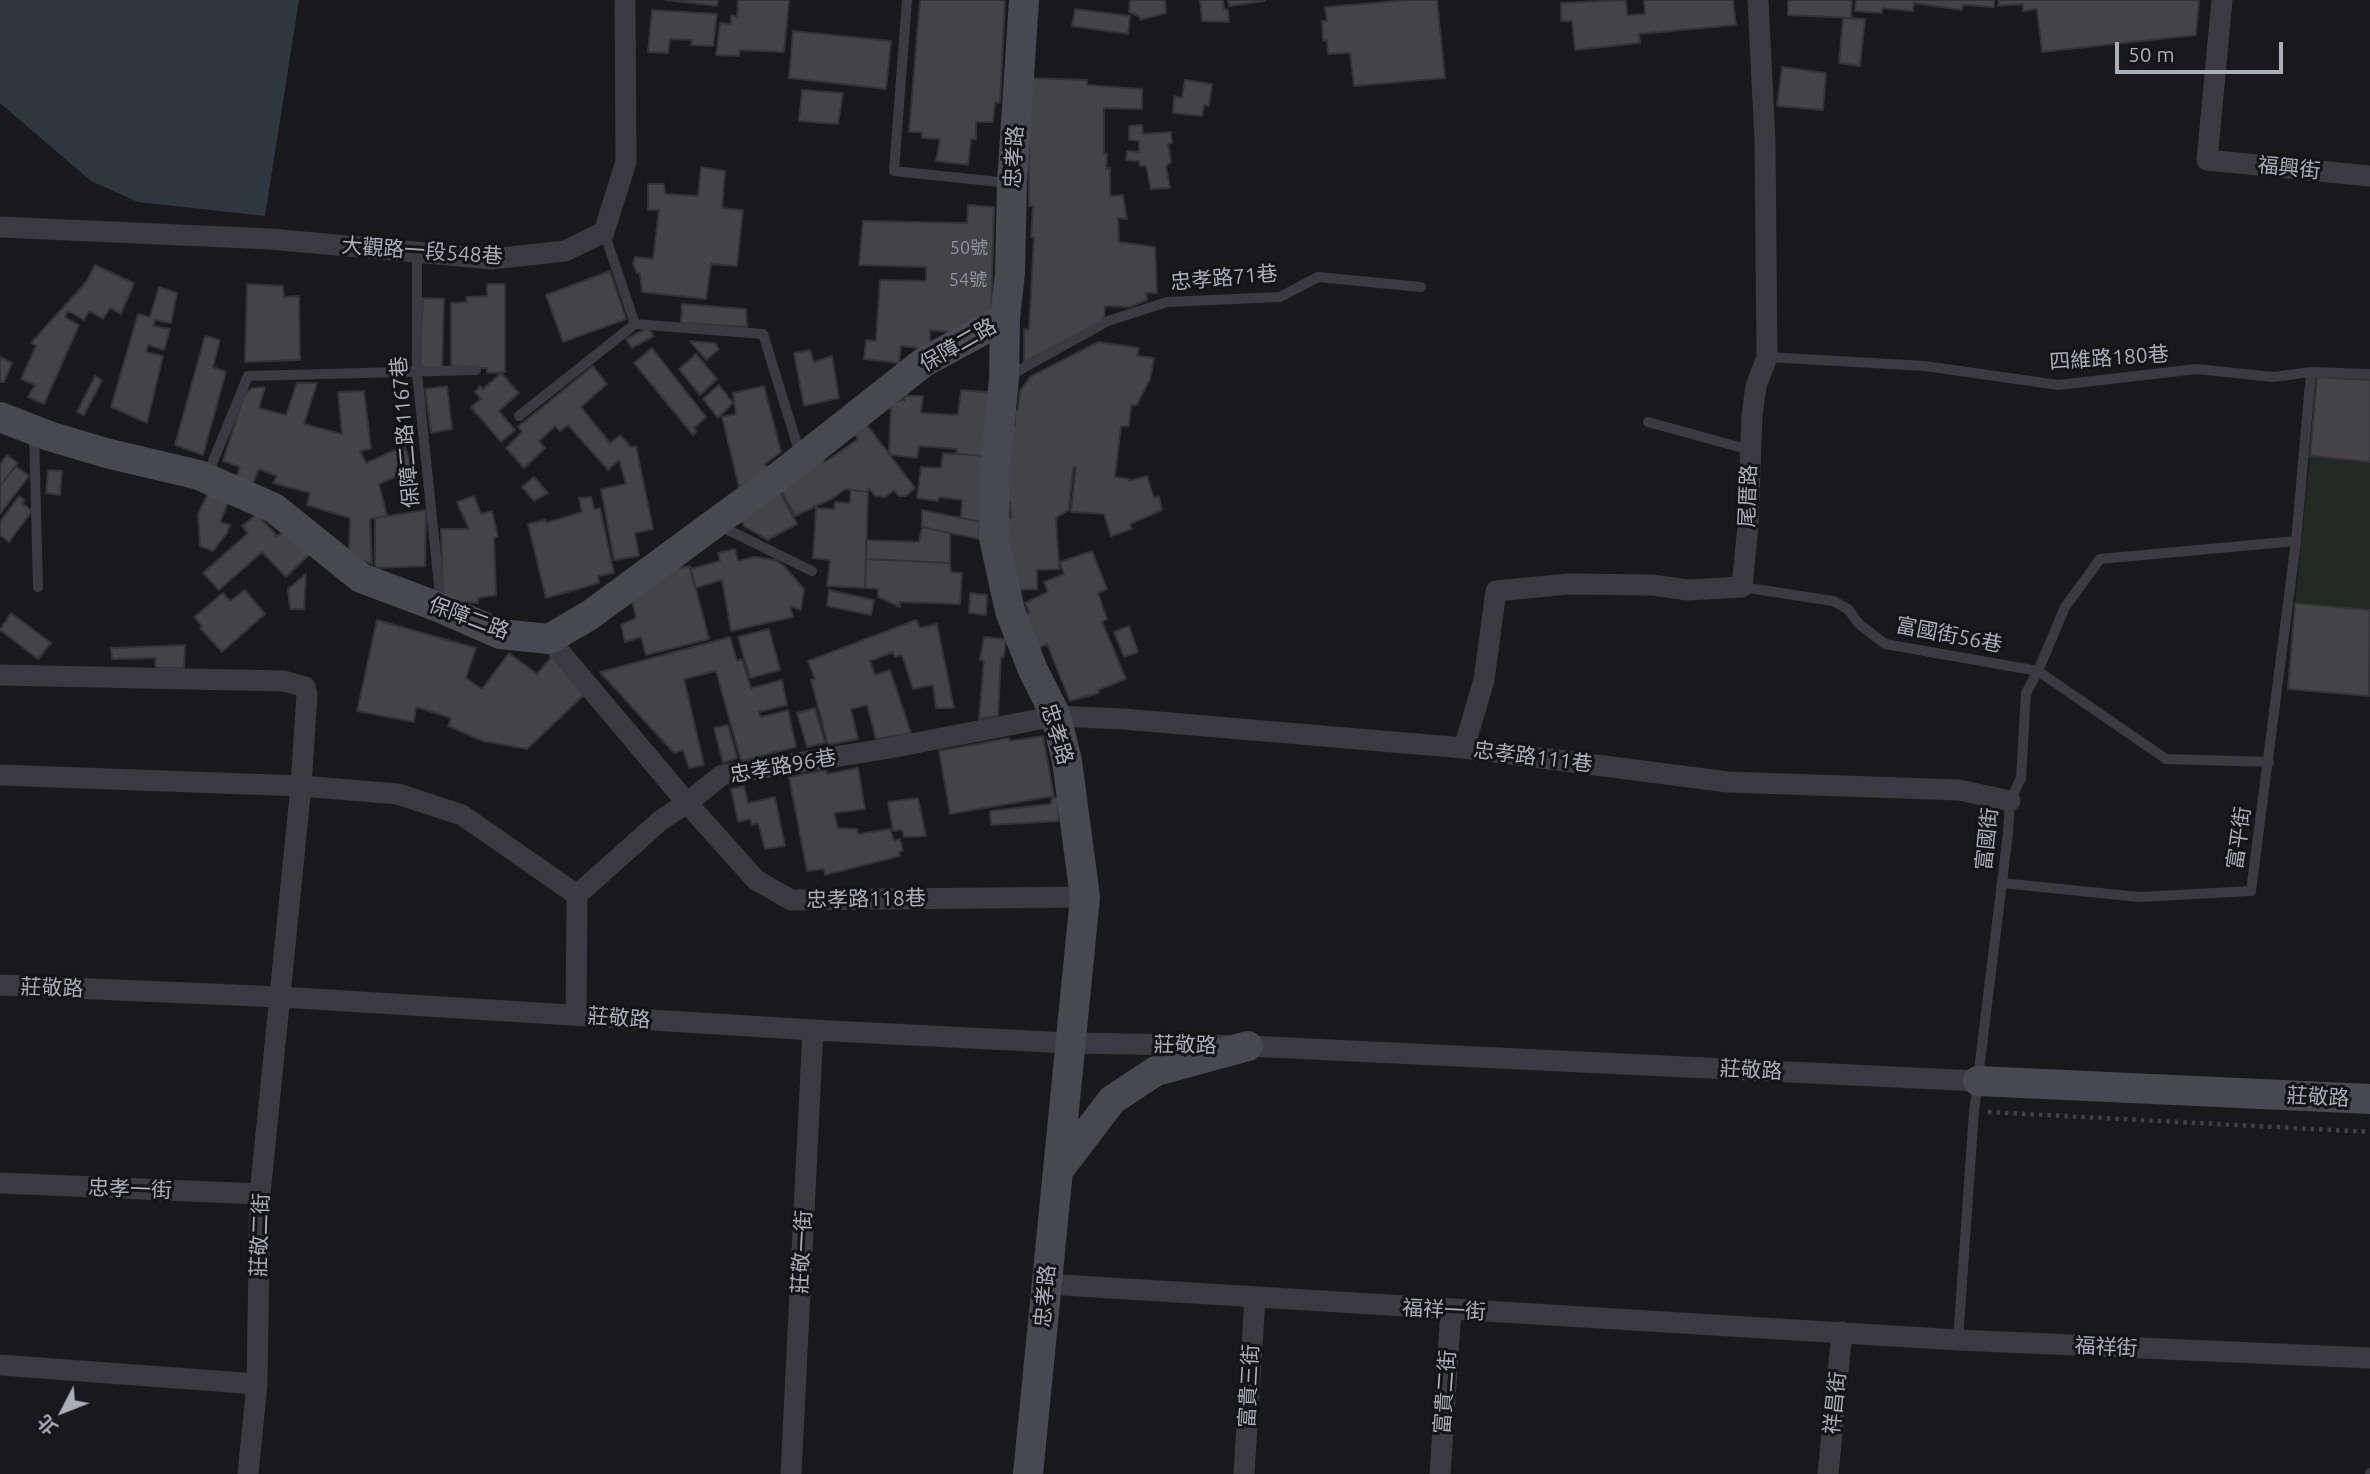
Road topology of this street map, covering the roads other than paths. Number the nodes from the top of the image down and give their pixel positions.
1 (625, 0) edge
2 (907, 0) edge
3 (1024, 0) edge
4 (1758, 0) edge
5 (2222, 0) edge
6 (2370, 176) edge
7 (1012, 183) junction
8 (0, 227) edge
9 (604, 232) junction
10 (417, 252) junction
11 (1421, 287) dead end
12 (1005, 318) junction
13 (635, 324) junction
14 (1767, 357) junction
15 (475, 370) dead end
16 (2311, 372) junction
17 (417, 373) junction
18 (2370, 374) edge
19 (1004, 379) junction
20 (519, 416) dead end
21 (0, 417) edge
22 (1648, 422) dead end
23 (34, 430) junction
24 (1750, 450) junction
25 (802, 458) junction
26 (206, 478) junction
27 (714, 523) junction
28 (2296, 541) junction
29 (812, 571) dead end
30 (38, 587) dead end
31 (1742, 587) junction
32 (441, 608) junction
33 (549, 639) junction
34 (2038, 671) junction
35 (0, 675) edge
36 (1056, 716) junction
37 (1464, 748) junction
38 (2269, 762) junction
39 (0, 775) edge
40 (301, 786) junction
41 (2010, 801) junction
42 (687, 803) junction
43 (2002, 883) junction
44 (577, 895) junction
45 (1084, 897) junction
46 (0, 985) edge
47 (281, 997) junction
48 (576, 1016) junction
49 (813, 1030) junction
50 (1069, 1043) junction
51 (1248, 1046) junction
52 (1978, 1081) junction
53 (2370, 1099) edge
54 (1058, 1171) junction
55 (0, 1183) edge
56 (260, 1194) junction
57 (1046, 1284) junction
58 (1255, 1298) junction
59 (1451, 1310) junction
60 (1842, 1332) junction
61 (1958, 1340) junction
62 (2370, 1359) edge
63 (0, 1365) edge
64 (257, 1384) junction
65 (248, 1474) edge
66 (791, 1474) edge
67 (1028, 1474) edge
68 (1244, 1474) edge
69 (1440, 1474) edge
70 (1828, 1474) edge

1 - 9 street
2 - 7 lane
3 - 7 street, 忠孝路
4 - 14 street, 尾厝路
5 - 6 street, 福興街
7 - 12 street, 忠孝路
8 - 10 street, 大觀路一段548巷
9 - 10 street, 大觀路一段548巷
9 - 13 lane
10 - 17 lane, 保障二路1167巷
11 - 19 lane, 忠孝路71巷
12 - 19 street, 忠孝路
12 - 25 street, 保障二路
13 - 20 lane
13 - 25 lane
14 - 16 lane, 四維路180巷
14 - 24 street, 尾厝路
15 - 17 lane
16 - 18 lane, 四維路180巷
16 - 28 lane, 富平街
17 - 26 lane
17 - 32 lane, 保障二路1167巷
19 - 36 street, 忠孝路
21 - 23 street, 保障二路
22 - 24 lane
23 - 26 street, 保障二路
23 - 30 lane
24 - 31 street, 尾厝路
25 - 27 street, 保障二路
26 - 32 street, 保障二路
27 - 29 lane
27 - 33 street, 保障二路
28 - 34 lane, 富國街
28 - 38 lane, 富平街
31 - 34 lane, 富國街56巷
31 - 37 street
32 - 33 street, 保障二路
33 - 42 street
34 - 38 lane
34 - 41 lane, 富國街
35 - 40 street, 莊敬二街
36 - 37 street, 忠孝路111巷
36 - 42 street, 忠孝路96巷
36 - 45 street, 忠孝路
37 - 41 street, 忠孝路111巷
38 - 43 lane, 富平街
39 - 40 street
40 - 44 street
40 - 47 street, 莊敬二街
41 - 43 lane, 富國街
42 - 44 street, 忠孝路96巷
42 - 45 street, 忠孝路118巷
43 - 52 lane, 富國街
44 - 48 street
45 - 50 street, 忠孝路
46 - 47 street, 莊敬路
47 - 48 street, 莊敬路
47 - 56 street, 莊敬二街
48 - 49 street, 莊敬路
49 - 50 street, 莊敬路
49 - 66 street, 莊敬一街
50 - 51 street, 莊敬路
50 - 54 street, 忠孝路
51 - 52 street, 莊敬路
51 - 54 street
52 - 53 street, 莊敬路
52 - 61 lane, 富國街
54 - 57 street, 忠孝路
55 - 56 street, 忠孝一街
56 - 64 street, 莊敬二街
57 - 58 street, 福祥一街
57 - 67 street, 忠孝路
58 - 59 street, 福祥一街
58 - 68 street, 富貴三街
59 - 60 street, 福祥一街
59 - 69 street, 富貴二街
60 - 61 street, 福祥街
60 - 70 street, 祥昌街
61 - 62 street, 福祥街
63 - 64 street
64 - 65 street, 莊敬二街

